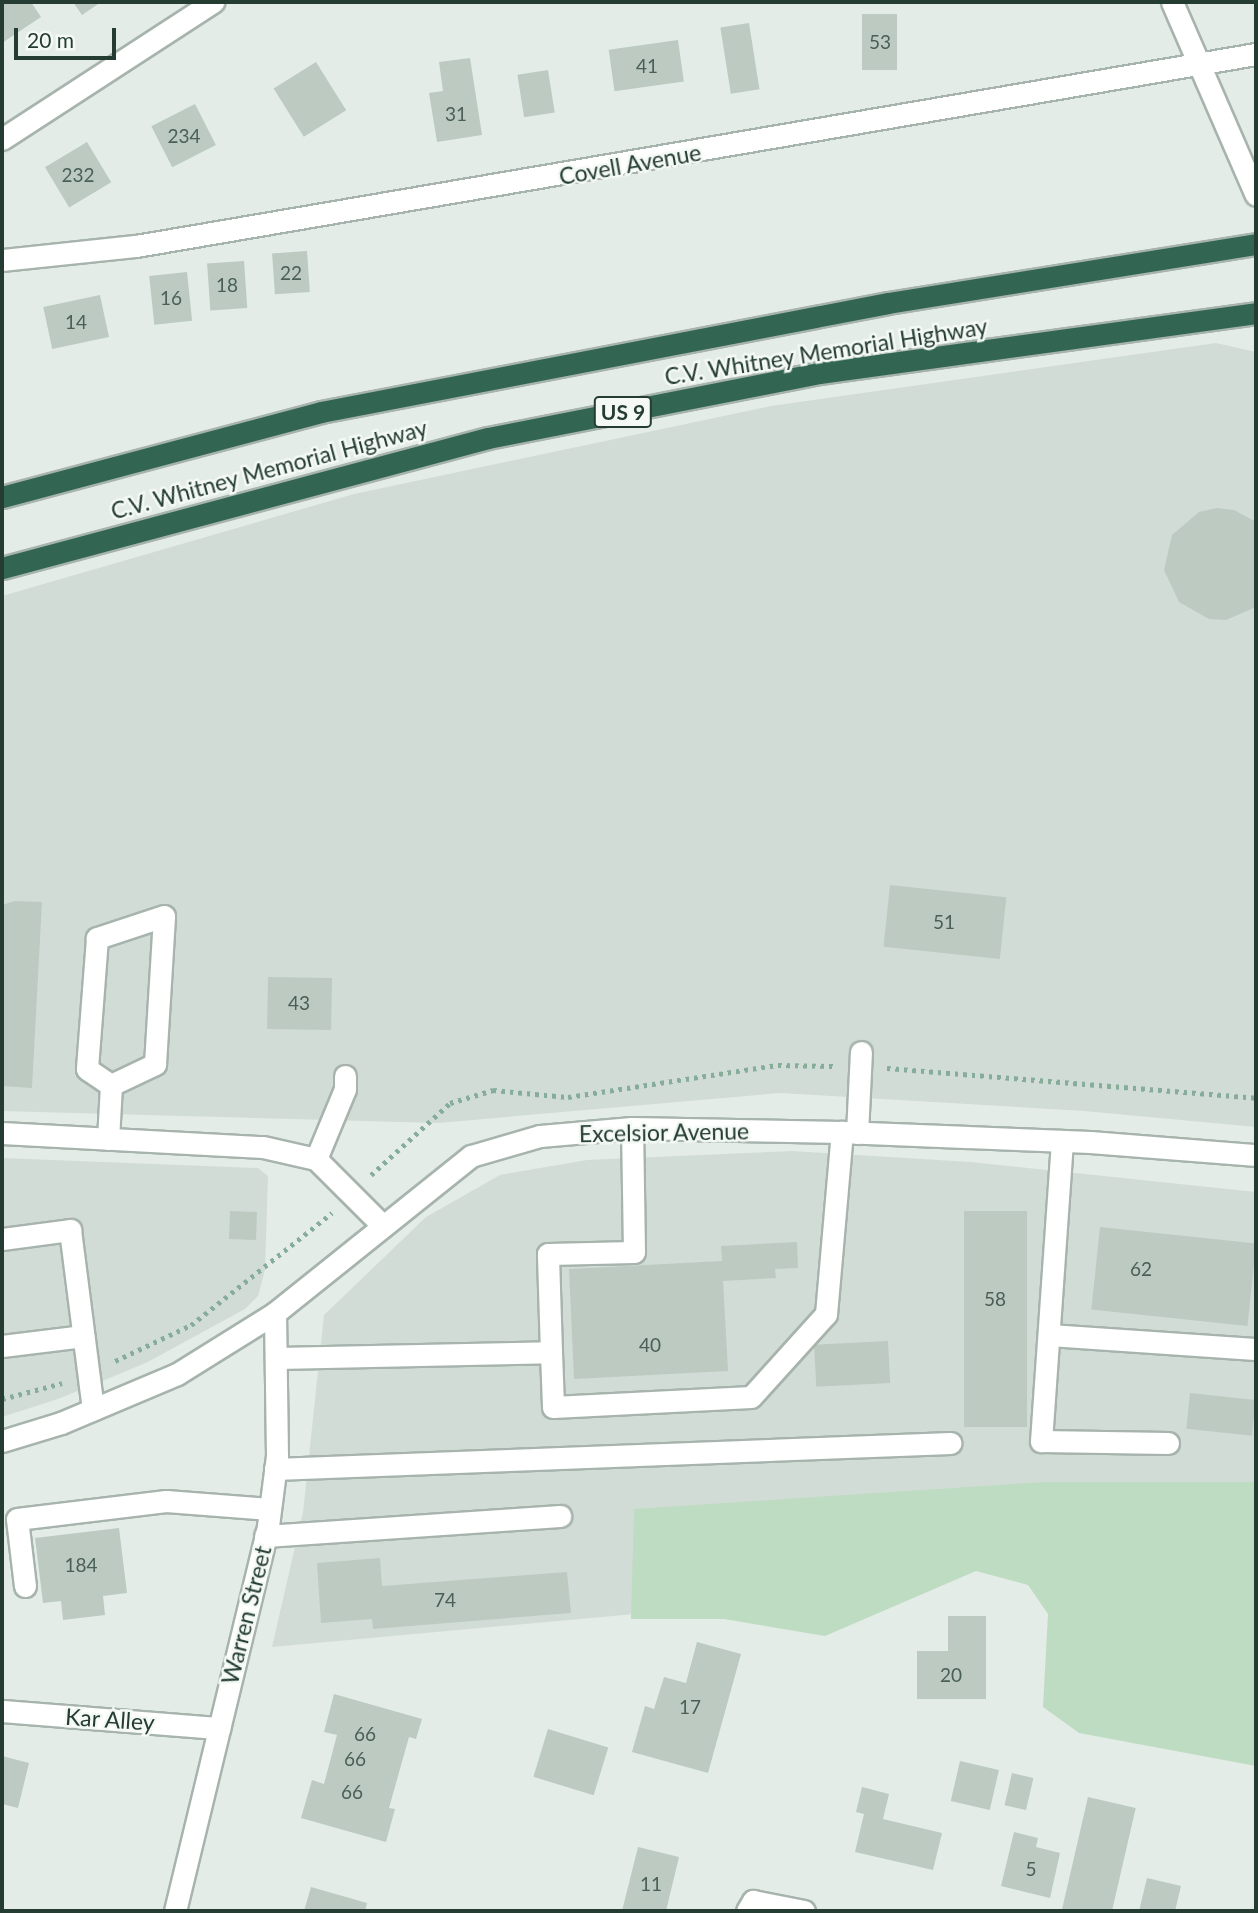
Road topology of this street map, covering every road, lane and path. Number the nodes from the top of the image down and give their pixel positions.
1 (213, 2) edge
2 (1172, 2) edge
3 (1256, 54) edge
4 (1199, 62) junction
5 (2, 139) edge
6 (1256, 195) edge
7 (1256, 244) edge
8 (2, 260) edge
9 (1256, 313) edge
10 (2, 497) edge
11 (2, 568) edge
12 (861, 1060) junction
13 (345, 1076) dead end
14 (111, 1085) junction
15 (1256, 1098) edge
16 (632, 1128) junction
17 (849, 1132) junction
18 (2, 1133) edge
19 (108, 1139) junction
20 (1062, 1141) junction
21 (1256, 1156) edge
22 (316, 1160) junction
23 (374, 1172) dead end
24 (325, 1220) dead end
25 (383, 1226) junction
26 (2, 1239) edge
27 (275, 1313) junction
28 (1049, 1335) junction
29 (83, 1336) junction
30 (2, 1346) edge
31 (1256, 1349) edge
32 (551, 1352) junction
33 (276, 1358) junction
34 (88, 1374) junction
35 (2, 1399) edge
36 (93, 1410) junction
37 (2, 1441) edge
38 (950, 1443) dead end
39 (1168, 1443) dead end
40 (275, 1469) junction
41 (270, 1509) junction
42 (560, 1516) dead end
43 (265, 1536) junction
44 (25, 1586) dead end
45 (2, 1711) edge
46 (219, 1728) junction
47 (750, 1906) edge
48 (175, 1911) edge
49 (804, 1911) edge

1 - 5 street
2 - 4 street
3 - 4 street, Covell Avenue
4 - 6 street
4 - 8 street, Covell Avenue
7 - 10 highway, C.V. Whitney Memorial Highway
9 - 11 highway, C.V. Whitney Memorial Highway / US 9
12 - 15 path
12 - 17 street
12 - 23 path
13 - 22 street
14 - 14 street
14 - 19 street
16 - 17 street, Excelsior Avenue
16 - 25 street, Excelsior Avenue
16 - 32 street
17 - 20 street, Excelsior Avenue
17 - 32 street
18 - 19 street
19 - 22 street
20 - 21 street, Excelsior Avenue
20 - 28 street
22 - 25 street
24 - 34 path
25 - 27 street, Excelsior Avenue
26 - 29 street
27 - 33 street, Warren Street
27 - 36 street, Excelsior Avenue
28 - 31 street
28 - 39 street
29 - 30 street
29 - 34 street
32 - 33 street
33 - 40 street, Warren Street
34 - 35 path
34 - 36 street
36 - 37 street, Excelsior Avenue
38 - 40 street
40 - 41 street, Warren Street
41 - 43 street, Warren Street
41 - 44 street
42 - 43 street
43 - 46 street, Warren Street
45 - 46 street, Kar Alley
46 - 48 street, Warren Street
47 - 49 street

